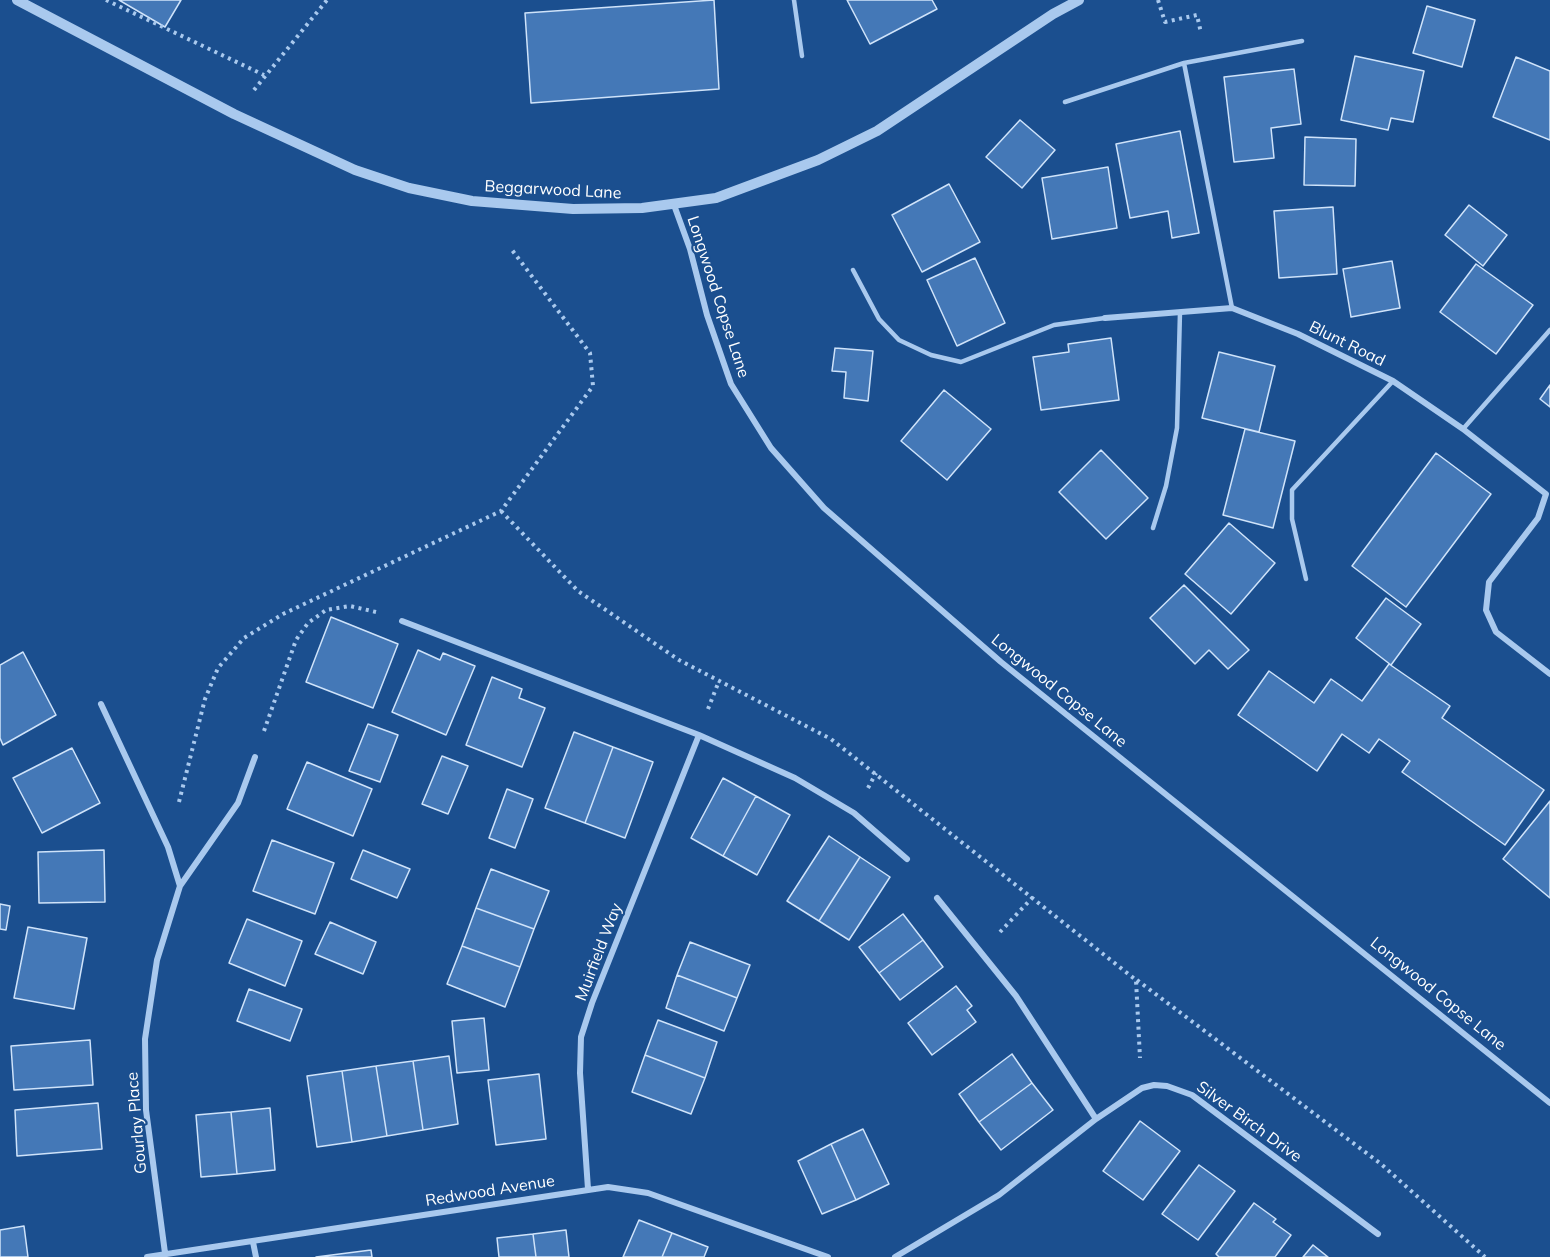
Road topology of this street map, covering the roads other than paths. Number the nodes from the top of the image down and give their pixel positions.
1 (17, 0) edge
2 (795, 0) edge
3 (1079, 0) edge
4 (1302, 41) dead end
5 (802, 57) dead end
6 (1184, 63) junction
7 (1065, 102) dead end
8 (674, 206) junction
9 (853, 270) dead end
10 (1232, 308) junction
11 (1180, 311) junction
12 (1105, 318) joint
13 (1550, 330) edge
14 (1393, 381) junction
15 (1463, 429) junction
16 (1548, 495) edge
17 (1153, 528) dead end
18 (1306, 579) dead end
19 (402, 621) road end
20 (1550, 674) edge
21 (101, 704) dead end
22 (699, 735) junction
23 (255, 757) road end
24 (907, 859) dead end
25 (180, 886) junction
26 (937, 898) dead end
27 (1550, 1103) edge
28 (1096, 1119) junction
29 (588, 1189) junction
30 (1378, 1234) dead end
31 (254, 1242) junction
32 (165, 1253) junction
33 (147, 1257) edge
34 (256, 1257) edge
35 (828, 1257) edge
36 (895, 1257) edge

1 - 8 street, Beggarwood Lane
2 - 5 lane
3 - 8 street, Beggarwood Lane
4 - 6 lane
6 - 7 lane
6 - 10 lane
8 - 27 street, Longwood Copse Lane
9 - 12 lane
10 - 11 street, Blunt Road
10 - 14 street, Blunt Road
11 - 12 street, Blunt Road
11 - 17 lane
13 - 15 lane
14 - 15 street, Blunt Road
14 - 18 lane
15 - 16 street, Blunt Road
16 - 20 street, Blunt Road
19 - 22 street
21 - 25 street
22 - 24 street
22 - 29 street, Muirfield Way
23 - 25 street, Gourlay Place
25 - 32 street, Gourlay Place
26 - 28 street
28 - 30 street, Silver Birch Drive
28 - 36 street, Silver Birch Drive
29 - 31 street, Redwood Avenue
29 - 35 street, Redwood Avenue
31 - 32 street, Redwood Avenue
31 - 34 street
32 - 33 street, Redwood Avenue

